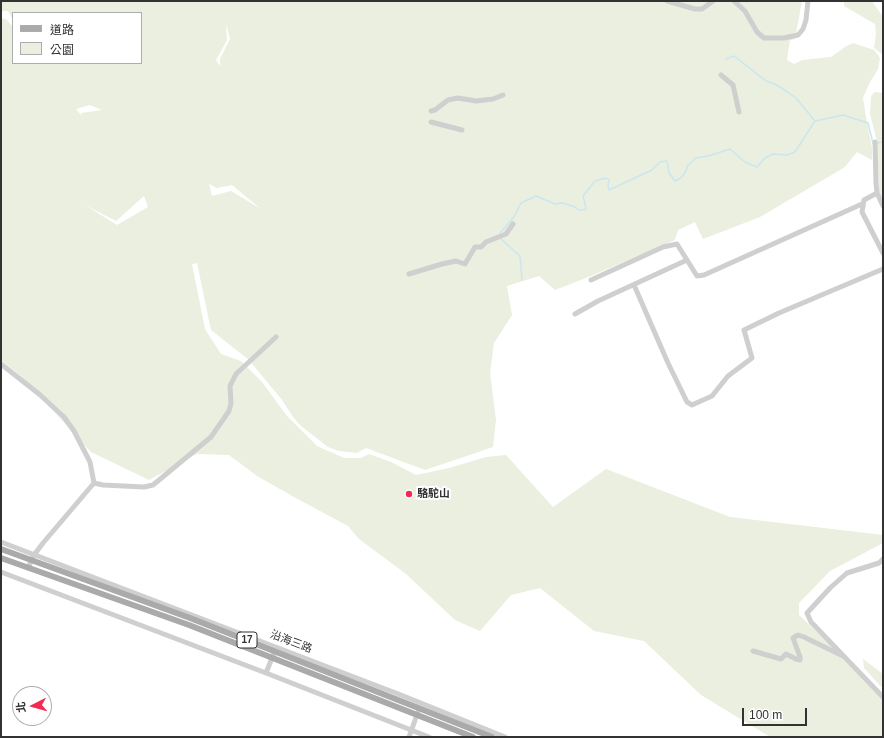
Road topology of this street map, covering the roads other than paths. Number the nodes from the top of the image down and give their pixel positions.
1 (667, 1) edge
2 (713, 1) edge
3 (734, 1) edge
4 (808, 1) edge
5 (721, 75) dead end
6 (503, 95) dead end
7 (431, 111) dead end
8 (739, 112) dead end
9 (431, 122) dead end
10 (462, 130) dead end
11 (875, 144) dead end
12 (877, 193) junction
13 (862, 204) junction
14 (883, 206) edge
15 (513, 224) dead end
16 (883, 253) edge
17 (687, 260) junction
18 (883, 269) edge
19 (409, 274) dead end
20 (591, 280) dead end
21 (634, 285) junction
22 (575, 314) dead end
23 (276, 337) dead end
24 (1, 364) edge
25 (94, 483) junction
26 (1, 542) edge
27 (1, 549) edge
28 (1, 558) edge
29 (33, 558) junction
30 (883, 560) edge
31 (28, 568) junction
32 (1, 572) edge
33 (275, 649) junction
34 (753, 651) dead end
35 (272, 658) junction
36 (847, 658) junction
37 (334, 672) junction
38 (266, 673) junction
39 (331, 681) junction
40 (883, 697) edge
41 (420, 705) junction
42 (417, 715) junction
43 (450, 718) junction
44 (447, 727) junction
45 (412, 730) junction
46 (409, 737) edge
47 (429, 737) edge
48 (473, 737) edge
49 (492, 737) edge
50 (505, 737) edge

1 - 2 street
3 - 4 street
5 - 8 street
6 - 7 street
9 - 10 street
11 - 12 street
12 - 13 street
12 - 14 street
13 - 16 street
13 - 17 street
15 - 19 street
17 - 20 street
17 - 21 street
18 - 21 street
21 - 22 street
23 - 25 street
24 - 25 street
25 - 29 street
26 - 29 street, 沿海三路
27 - 29 main road, 沿海三路 / 17
28 - 31 main road, 沿海三路 / 17
29 - 31 street
29 - 33 main road, 沿海三路 / 17
30 - 36 street
31 - 35 main road, 沿海三路 / 17
32 - 38 street
33 - 35 street
33 - 37 main road, 沿海三路 / 17
34 - 36 street
35 - 38 street
35 - 39 main road, 沿海三路 / 17
36 - 40 street
37 - 39 street
37 - 41 main road, 沿海三路 / 17
38 - 45 street
39 - 42 main road, 沿海三路 / 17
41 - 42 street
41 - 43 main road, 沿海三路 / 17
42 - 44 main road, 沿海三路 / 17
42 - 45 street
43 - 44 street
43 - 49 main road, 沿海三路 / 17
43 - 50 street, 沿海三路
44 - 48 main road, 沿海三路 / 17
45 - 46 street
45 - 47 street

